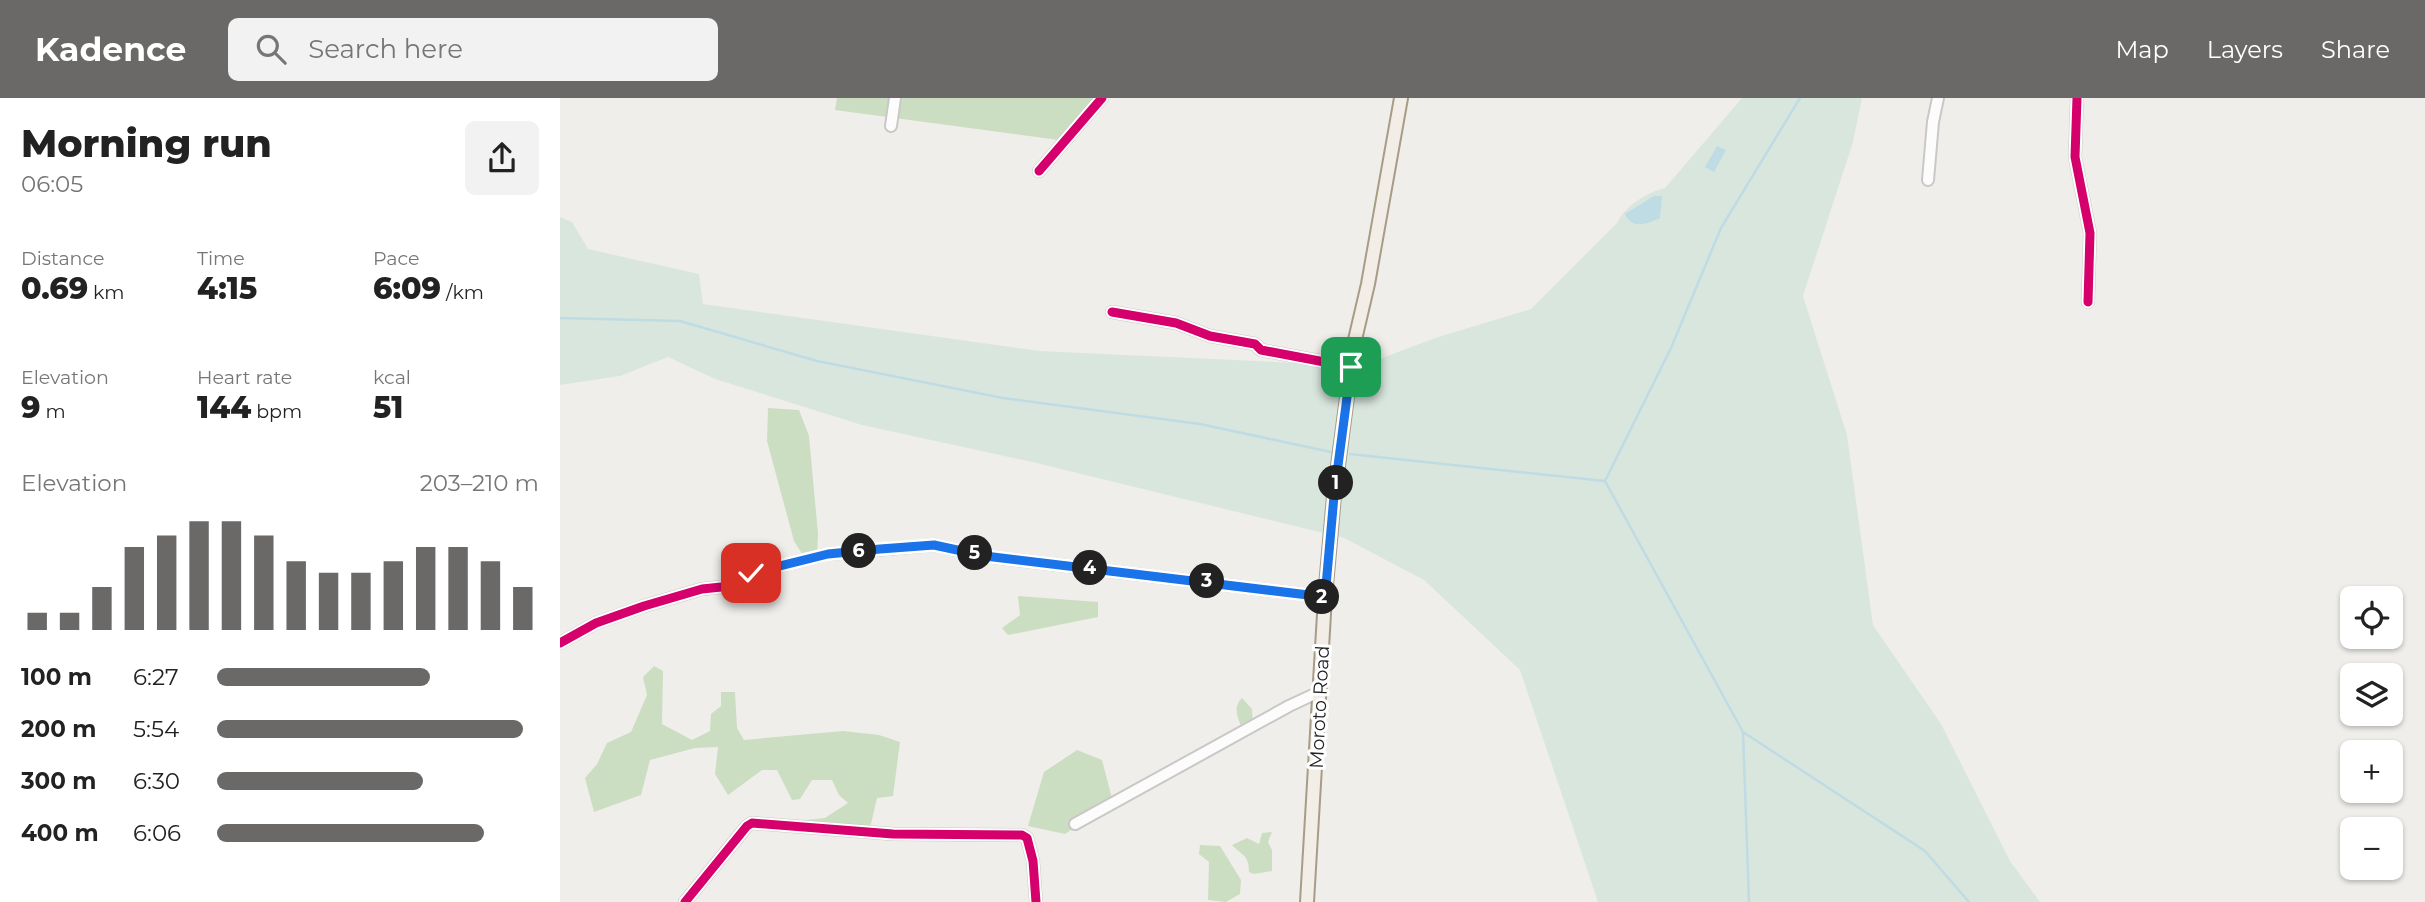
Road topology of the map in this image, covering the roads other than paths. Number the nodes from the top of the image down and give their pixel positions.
1 (895, 98) edge
2 (1102, 98) edge
3 (1401, 98) edge
4 (1938, 98) edge
5 (2077, 98) edge
6 (891, 126) dead end
7 (1039, 170) dead end
8 (1928, 180) dead end
9 (2088, 302) dead end
10 (1112, 312) dead end
11 (1351, 367) junction
12 (1325, 597) junction
13 (560, 643) edge
14 (1319, 692) junction
15 (1075, 824) dead end
16 (685, 902) edge
17 (1036, 902) edge
18 (1307, 902) edge

1 - 6 street
2 - 7 street
3 - 11 main road, Moroto Road
4 - 8 street
5 - 9 street
10 - 11 street
11 - 12 main road, Moroto Road
12 - 13 street
12 - 14 main road, Moroto Road
14 - 15 street
14 - 18 main road, Moroto Road
16 - 17 street

